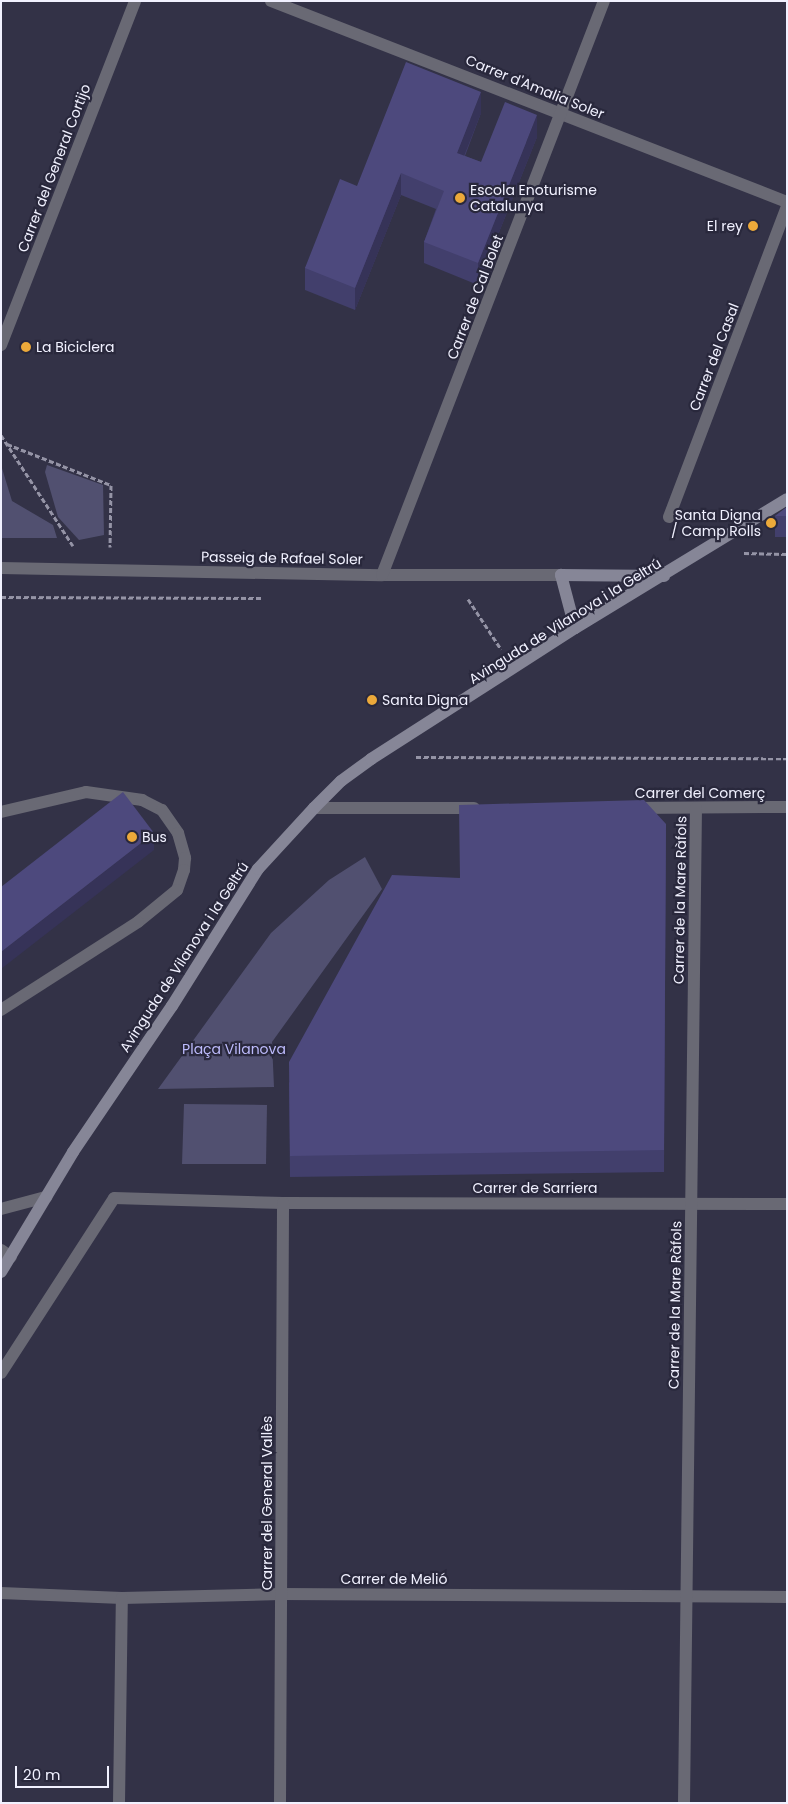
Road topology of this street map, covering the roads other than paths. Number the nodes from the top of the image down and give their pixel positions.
1 (135, 1) edge
2 (271, 1) edge
3 (604, 1) edge
4 (563, 113) junction
5 (787, 202) edge
6 (787, 207) edge
7 (1, 345) edge
8 (787, 499) edge
9 (669, 517) dead end
10 (1, 568) edge
11 (382, 575) junction
12 (562, 575) junction
13 (664, 576) junction
14 (575, 628) junction
15 (787, 807) edge
16 (314, 808) junction
17 (490, 808) edge
18 (617, 808) edge
19 (696, 808) junction
20 (1, 812) edge
21 (1, 1010) edge
22 (46, 1197) junction
23 (283, 1203) junction
24 (691, 1204) junction
25 (787, 1204) edge
26 (1, 1209) edge
27 (6, 1253) edge
28 (1, 1272) edge
29 (1, 1373) edge
30 (1, 1592) edge
31 (281, 1594) junction
32 (686, 1596) junction
33 (787, 1597) edge
34 (122, 1598) junction
35 (119, 1803) edge
36 (280, 1803) edge
37 (684, 1803) edge

1 - 7 street, Carrer del General Cortijo
2 - 4 street, Carrer d'Amalia Soler
3 - 4 street, Carrer de Cal Bolet
4 - 5 street, Carrer d'Amalia Soler
4 - 11 street, Carrer de Cal Bolet
6 - 9 street, Carrer del Casal
8 - 13 street, Avinguda de Vilanova i la Geltrú
10 - 11 street, Passeig de Rafael Soler
11 - 12 street, Passeig de Rafael Soler
12 - 13 street
12 - 14 street
13 - 14 street, Avinguda de Vilanova i la Geltrú
14 - 16 street, Avinguda de Vilanova i la Geltrú
15 - 19 street, Carrer del Comerç
16 - 17 street
16 - 22 street, Avinguda de Vilanova i la Geltrú
18 - 19 street, Carrer del Comerç
19 - 24 street, Carrer de la Mare Ràfols
20 - 21 street
22 - 26 street
22 - 27 street, Avinguda de Vilanova i la Geltrú
23 - 24 street, Carrer de Sarriera
23 - 29 street, Carrer de Sarriera
23 - 31 street, Carrer del General Vallès
24 - 25 street, Carrer de Sarriera
24 - 32 street, Carrer de la Mare Ràfols
27 - 28 street, Avinguda de Vilanova i la Geltrú
30 - 34 street, Carrer de Melió
31 - 32 street, Carrer de Melió
31 - 34 street, Carrer de Melió
31 - 36 street, Carrer del General Vallès
32 - 33 street, Carrer de Melió
32 - 37 street, Carrer de la Mare Ràfols
34 - 35 street

